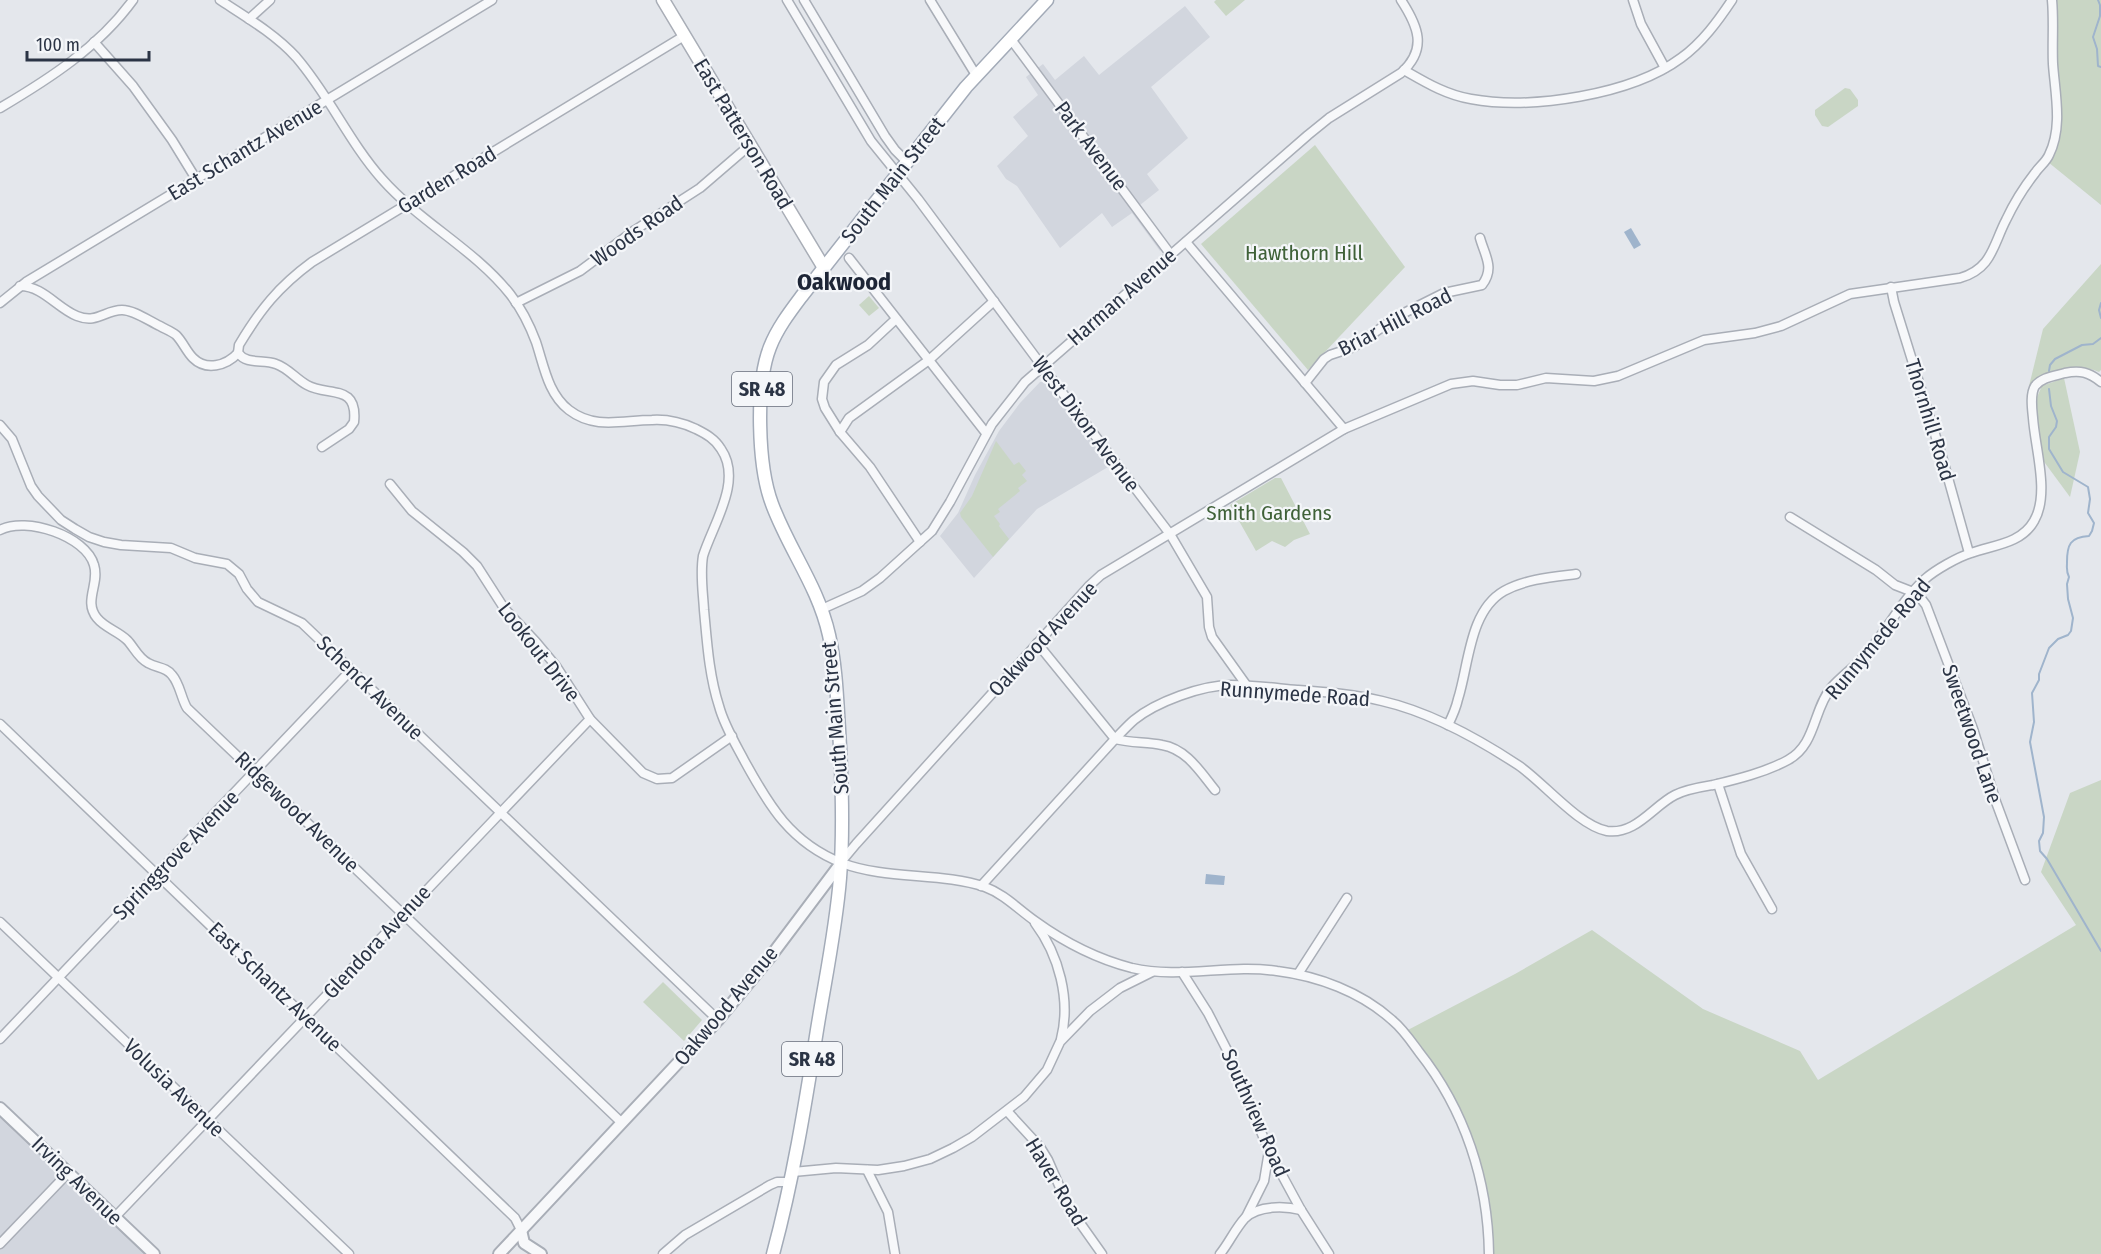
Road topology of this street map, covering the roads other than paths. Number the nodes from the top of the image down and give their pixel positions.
1 (133, 0) edge
2 (220, 0) edge
3 (270, 0) edge
4 (492, 0) edge
5 (663, 0) edge
6 (787, 0) edge
7 (804, 0) edge
8 (930, 0) edge
9 (1047, 0) edge
10 (1401, 0) edge
11 (1633, 0) edge
12 (1732, 0) edge
13 (2052, 0) edge
14 (249, 19) junction
15 (684, 36) junction
16 (1010, 38) junction
17 (94, 42) junction
18 (1665, 68) junction
19 (1404, 70) junction
20 (976, 75) junction
21 (327, 100) junction
22 (0, 108) edge
23 (750, 145) junction
24 (907, 162) junction
25 (898, 174) junction
26 (196, 179) junction
27 (406, 204) junction
28 (1480, 238) dead end
29 (1186, 242) junction
30 (1171, 255) junction
31 (849, 258) dead end
32 (824, 268) junction
33 (20, 286) junction
34 (1891, 287) junction
35 (994, 301) junction
36 (0, 303) edge
37 (516, 303) junction
38 (896, 319) junction
39 (238, 353) junction
40 (928, 360) junction
41 (1042, 366) junction
42 (2101, 382) edge
43 (1305, 383) junction
44 (0, 425) edge
45 (1344, 429) junction
46 (840, 432) junction
47 (986, 433) junction
48 (322, 447) dead end
49 (390, 484) dead end
50 (1790, 517) dead end
51 (0, 530) edge
52 (1170, 534) junction
53 (89, 537) junction
54 (920, 542) junction
55 (1969, 553) junction
56 (90, 555) junction
57 (1576, 574) dead end
58 (1913, 592) junction
59 (822, 609) junction
60 (1037, 643) junction
61 (351, 670) junction
62 (1247, 686) junction
63 (590, 719) junction
64 (0, 724) edge
65 (1448, 725) junction
66 (732, 736) junction
67 (1115, 739) junction
68 (255, 772) junction
69 (1718, 784) junction
70 (1215, 790) dead end
71 (501, 812) junction
72 (841, 862) junction
73 (157, 874) junction
74 (2025, 880) dead end
75 (981, 886) junction
76 (1347, 898) dead end
77 (1772, 909) dead end
78 (404, 913) junction
79 (1033, 920) junction
80 (0, 922) edge
81 (1154, 971) junction
82 (1182, 972) junction
83 (1298, 974) junction
84 (58, 977) junction
85 (307, 1016) junction
86 (718, 1020) junction
87 (0, 1039) edge
88 (1060, 1042) junction
89 (0, 1108) edge
90 (1007, 1111) junction
91 (208, 1120) junction
92 (622, 1123) junction
93 (1269, 1150) junction
94 (867, 1170) junction
95 (68, 1173) junction
96 (792, 1177) junction
97 (1301, 1210) junction
98 (115, 1217) junction
99 (1246, 1217) junction
100 (520, 1230) junction
101 (0, 1244) edge
102 (154, 1254) edge
103 (349, 1254) edge
104 (499, 1254) edge
105 (541, 1254) edge
106 (663, 1254) edge
107 (773, 1254) edge
108 (895, 1254) edge
109 (1102, 1254) edge
110 (1220, 1254) edge
111 (1329, 1254) edge
112 (1490, 1254) edge

1 - 17 street
2 - 14 street
3 - 14 street
4 - 21 street, East Schantz Avenue
5 - 15 main road, East Patterson Road
6 - 25 street, West Dixon Avenue
7 - 24 street
8 - 20 street
9 - 16 main road, South Main Street / SR 48
10 - 19 street, Harman Avenue
11 - 18 street
12 - 18 street
13 - 34 street, Oakwood Avenue
14 - 21 street
15 - 23 main road, East Patterson Road
15 - 27 street, Garden Road
16 - 20 main road, South Main Street / SR 48
16 - 30 street, Park Avenue
17 - 22 street
17 - 26 street
18 - 19 street
19 - 29 street, Harman Avenue
20 - 24 main road, South Main Street / SR 48
21 - 26 street, East Schantz Avenue
21 - 27 street
23 - 32 main road, East Patterson Road
23 - 37 street, Woods Road
24 - 25 main road, South Main Street / SR 48
25 - 32 main road, South Main Street / SR 48
25 - 35 street, West Dixon Avenue
26 - 33 street, East Schantz Avenue
27 - 37 street
27 - 39 street, Garden Road
28 - 43 street, Briar Hill Road
29 - 30 street, Harman Avenue
29 - 43 street
30 - 41 street, Harman Avenue
31 - 38 street
32 - 59 main road, South Main Street / SR 48
33 - 36 street, East Schantz Avenue
33 - 39 street
34 - 45 street, Oakwood Avenue
34 - 55 street, Thornhill Road
35 - 40 street
35 - 41 street, West Dixon Avenue
37 - 66 street
38 - 40 street
38 - 46 street
39 - 48 street
40 - 46 street
40 - 47 street
41 - 47 street, Harman Avenue
41 - 52 street, West Dixon Avenue
42 - 55 street, Runnymede Road
43 - 45 street
44 - 53 street, Schenck Avenue
45 - 52 street, Oakwood Avenue
46 - 54 street
47 - 54 street, Harman Avenue
49 - 63 street, Lookout Drive
50 - 58 street
51 - 56 street
52 - 60 street, Oakwood Avenue
52 - 62 street, West Dixon Avenue
53 - 56 street, Ridgewood Avenue
53 - 61 street, Schenck Avenue
54 - 59 street, Harman Avenue
55 - 58 street, Runnymede Road
56 - 68 street, Ridgewood Avenue
57 - 65 street
58 - 69 street, Runnymede Road
58 - 74 street, Sweetwood Lane
59 - 72 main road, South Main Street / SR 48
60 - 67 street
60 - 72 street, Oakwood Avenue
61 - 68 street, Springgrove Avenue
61 - 71 street, Schenck Avenue
62 - 65 street, Runnymede Road
62 - 67 street, Runnymede Road
63 - 66 street, Lookout Drive
63 - 71 street, Glendora Avenue
64 - 73 street, East Schantz Avenue
65 - 69 street, Runnymede Road
66 - 72 street
67 - 70 street
67 - 75 street, Runnymede Road
68 - 73 street, Springgrove Avenue
68 - 78 street, Ridgewood Avenue
69 - 77 street
71 - 78 street, Glendora Avenue
71 - 86 street, Schenck Avenue
72 - 75 street
72 - 86 street, Oakwood Avenue
72 - 96 main road, South Main Street / SR 48
73 - 84 street, Springgrove Avenue
73 - 85 street, East Schantz Avenue
75 - 79 street
76 - 83 street
78 - 85 street, Glendora Avenue
78 - 92 street, Ridgewood Avenue
79 - 81 street
79 - 88 street
80 - 84 street, Volusia Avenue
81 - 82 street
81 - 88 street
82 - 83 street
82 - 93 street, Southview Road
83 - 112 street
84 - 87 street, Springgrove Avenue
84 - 91 street, Volusia Avenue
85 - 91 street, Glendora Avenue
85 - 100 street, East Schantz Avenue
86 - 92 street, Oakwood Avenue
88 - 90 street
89 - 95 street, Irving Avenue
90 - 94 street
90 - 109 street, Haver Road
91 - 98 street, Glendora Avenue
91 - 103 street, Volusia Avenue
92 - 100 street, Oakwood Avenue
93 - 97 street, Southview Road
93 - 99 street
94 - 96 street
94 - 108 street
95 - 98 street, Irving Avenue
95 - 101 street
96 - 106 street
96 - 107 main road, South Main Street / SR 48
97 - 99 street
97 - 111 street, Southview Road
98 - 102 street, Irving Avenue
99 - 110 street
100 - 104 street, Oakwood Avenue
100 - 105 street, East Schantz Avenue

